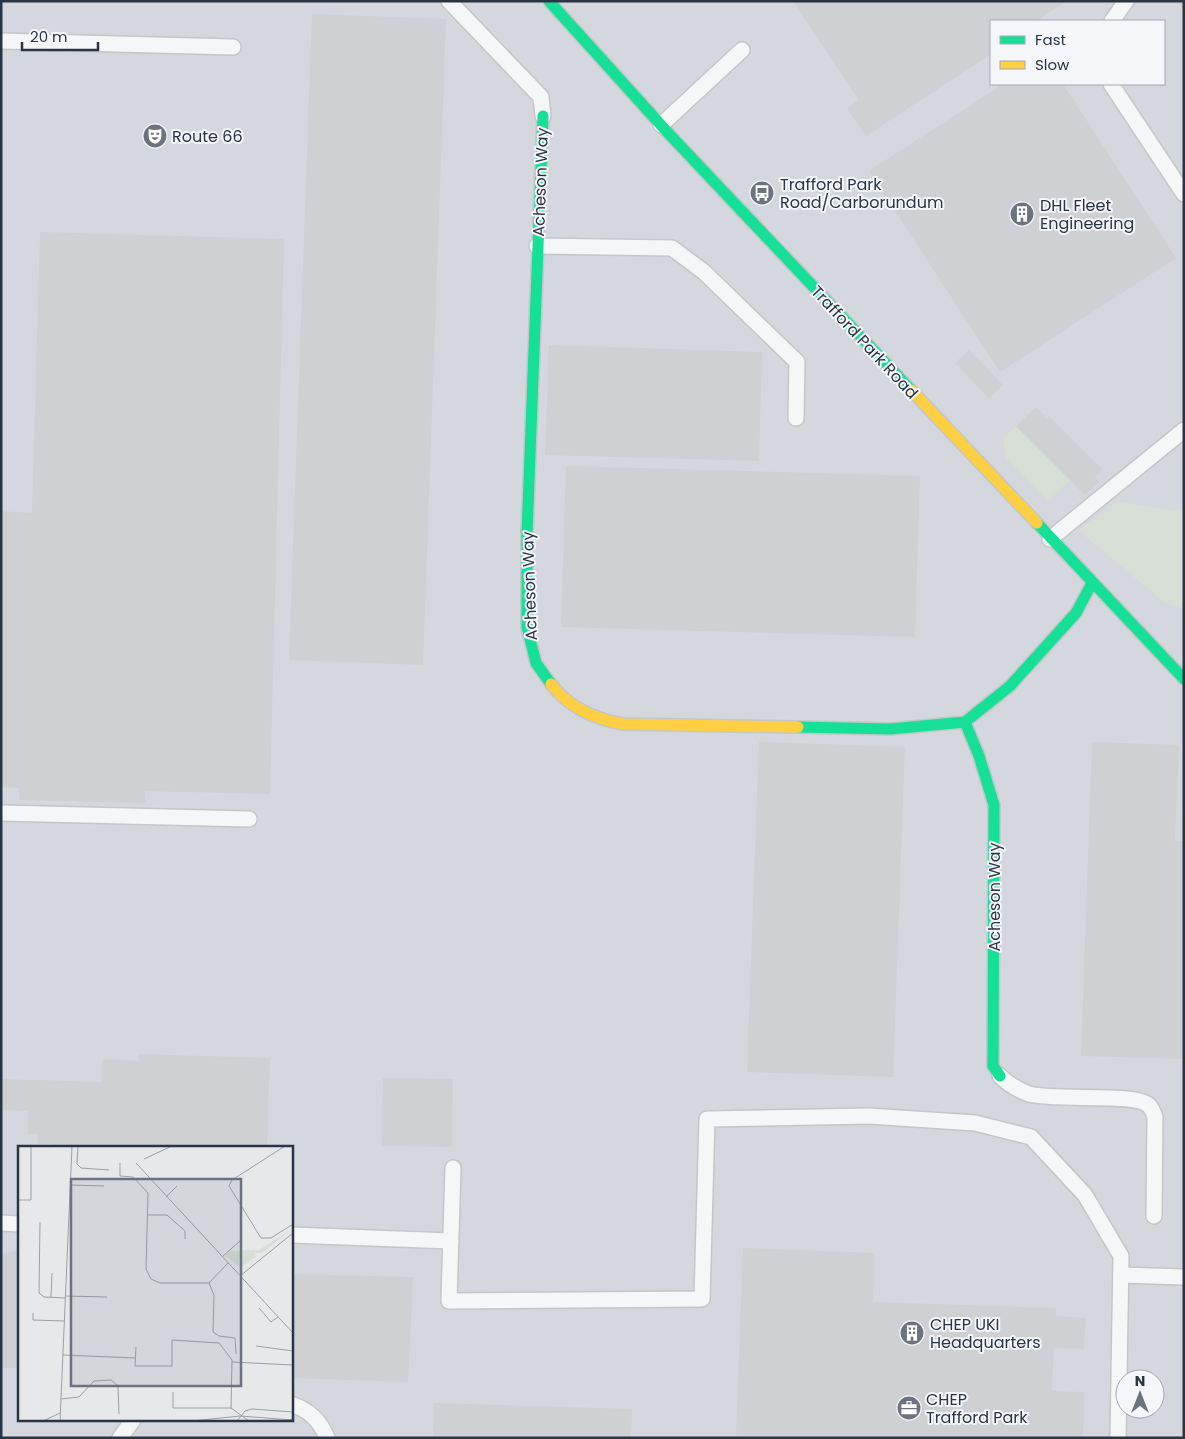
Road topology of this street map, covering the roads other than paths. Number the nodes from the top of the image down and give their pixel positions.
1 (449, 1) edge
2 (549, 1) edge
3 (1126, 1) edge
4 (1113, 20) edge
5 (1, 41) edge
6 (233, 47) dead end
7 (742, 50) dead end
8 (1112, 85) edge
9 (542, 116) joint
10 (661, 125) junction
11 (1184, 194) edge
12 (537, 246) junction
13 (796, 418) dead end
14 (1184, 430) edge
15 (1050, 539) junction
16 (1092, 583) junction
17 (1184, 679) edge
18 (965, 722) junction
19 (1, 813) edge
20 (249, 819) dead end
21 (1000, 1076) joint
22 (453, 1168) dead end
23 (1154, 1216) dead end
24 (1, 1224) edge
25 (18, 1224) edge
26 (292, 1235) edge
27 (451, 1241) junction
28 (1121, 1275) junction
29 (1184, 1277) edge
30 (292, 1404) edge
31 (132, 1422) edge
32 (120, 1438) edge
33 (327, 1438) edge
34 (1118, 1438) edge

1 - 9 lane
2 - 10 street, Trafford Park Road
3 - 4 lane
5 - 6 lane
7 - 10 lane
8 - 11 lane
9 - 12 street, Acheson Way
10 - 15 street, Trafford Park Road
12 - 13 lane
12 - 18 street, Acheson Way
14 - 15 lane
15 - 16 street, Trafford Park Road
16 - 17 street, Trafford Park Road
16 - 18 street
18 - 21 street, Acheson Way
19 - 20 lane
21 - 23 lane
22 - 27 lane
24 - 25 lane
26 - 27 lane
27 - 28 lane
28 - 29 lane
28 - 34 lane
30 - 33 lane
31 - 32 lane

